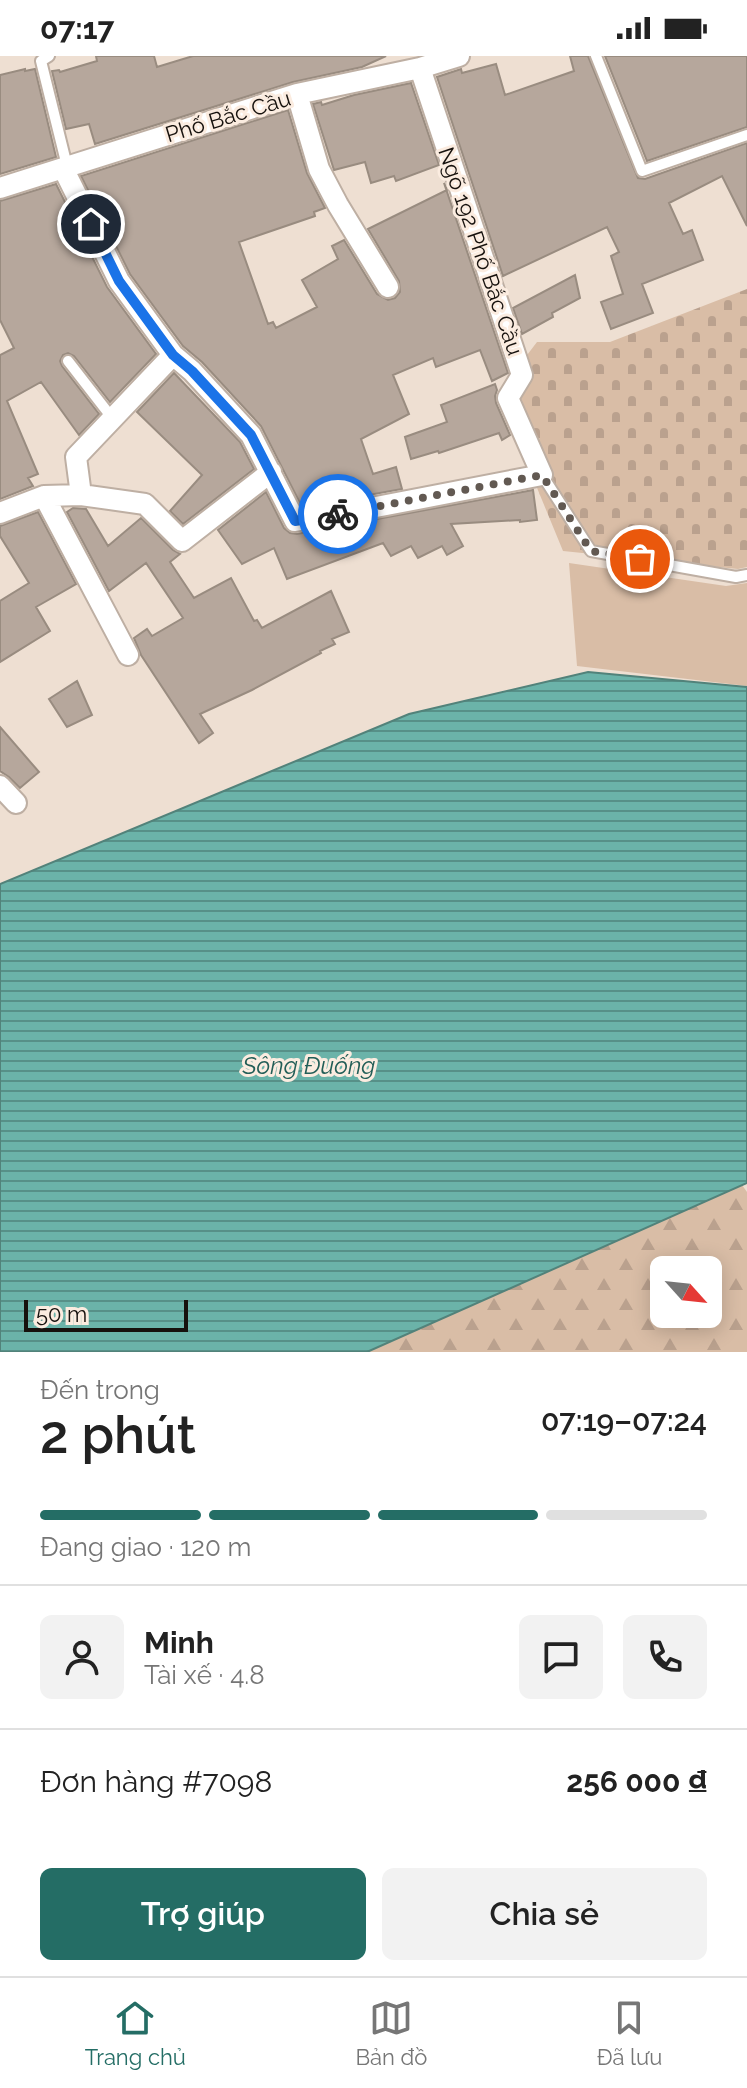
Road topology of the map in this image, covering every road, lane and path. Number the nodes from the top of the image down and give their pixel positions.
1 (49, 56) edge
2 (459, 56) edge
3 (596, 56) edge
4 (420, 68) junction
5 (297, 94) junction
6 (747, 135) edge
7 (65, 167) junction
8 (0, 188) edge
9 (388, 287) dead end
10 (173, 355) junction
11 (68, 361) dead end
12 (113, 419) junction
13 (271, 472) junction
14 (542, 475) junction
15 (81, 495) junction
16 (44, 496) junction
17 (0, 513) edge
18 (747, 575) edge
19 (128, 655) dead end
20 (0, 786) edge
21 (16, 803) dead end

1 - 7 lane
2 - 4 street, Phố Bắc Cầu
3 - 6 lane
4 - 5 street, Phố Bắc Cầu
4 - 14 street, Ngõ 192 Phố Bắc Cầu
5 - 7 street, Phố Bắc Cầu
5 - 9 street
7 - 8 street, Phố Bắc Cầu
7 - 10 street
10 - 12 street
10 - 13 street
11 - 12 lane
12 - 15 street
13 - 14 street
13 - 15 street
14 - 18 lane
15 - 16 street
16 - 17 street
16 - 19 street
20 - 21 street

